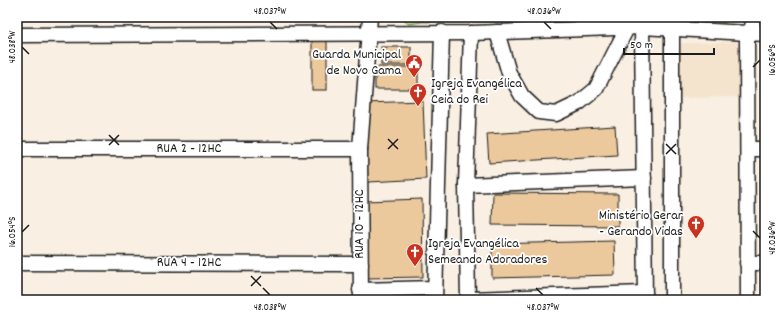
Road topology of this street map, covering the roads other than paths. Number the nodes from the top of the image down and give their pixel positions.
1 (370, 17) edge
2 (752, 17) edge
3 (642, 27) junction
4 (628, 28) junction
5 (672, 28) junction
6 (442, 32) junction
7 (471, 32) junction
8 (497, 32) junction
9 (368, 34) junction
10 (747, 34) junction
11 (765, 34) edge
12 (17, 35) edge
13 (17, 149) edge
14 (360, 149) junction
15 (748, 149) junction
16 (765, 149) edge
17 (644, 178) junction
18 (466, 185) junction
19 (17, 263) edge
20 (747, 263) junction
21 (765, 263) edge
22 (360, 264) junction
23 (435, 294) edge
24 (360, 295) edge
25 (645, 297) edge
26 (468, 299) edge
27 (672, 300) edge
28 (748, 300) edge

1 - 9 street, RUA 10 - 12HC
2 - 10 street
3 - 4 street
3 - 5 street
3 - 17 street
4 - 8 street
4 - 8 street
5 - 10 street
5 - 27 street
6 - 7 street
6 - 9 street
6 - 23 street
7 - 8 street
7 - 18 street
9 - 12 street
9 - 14 street, RUA 10 - 12HC
10 - 11 street
10 - 15 street
13 - 14 street, RUA 2 - 12HC
14 - 22 street, RUA 10 - 12HC
15 - 16 street
15 - 20 street
17 - 18 street
17 - 25 street
18 - 26 street
19 - 22 street, RUA 4 - 12HC
20 - 21 street
20 - 28 street
22 - 24 street, RUA 10 - 12HC
23 - 24 street
25 - 26 street

